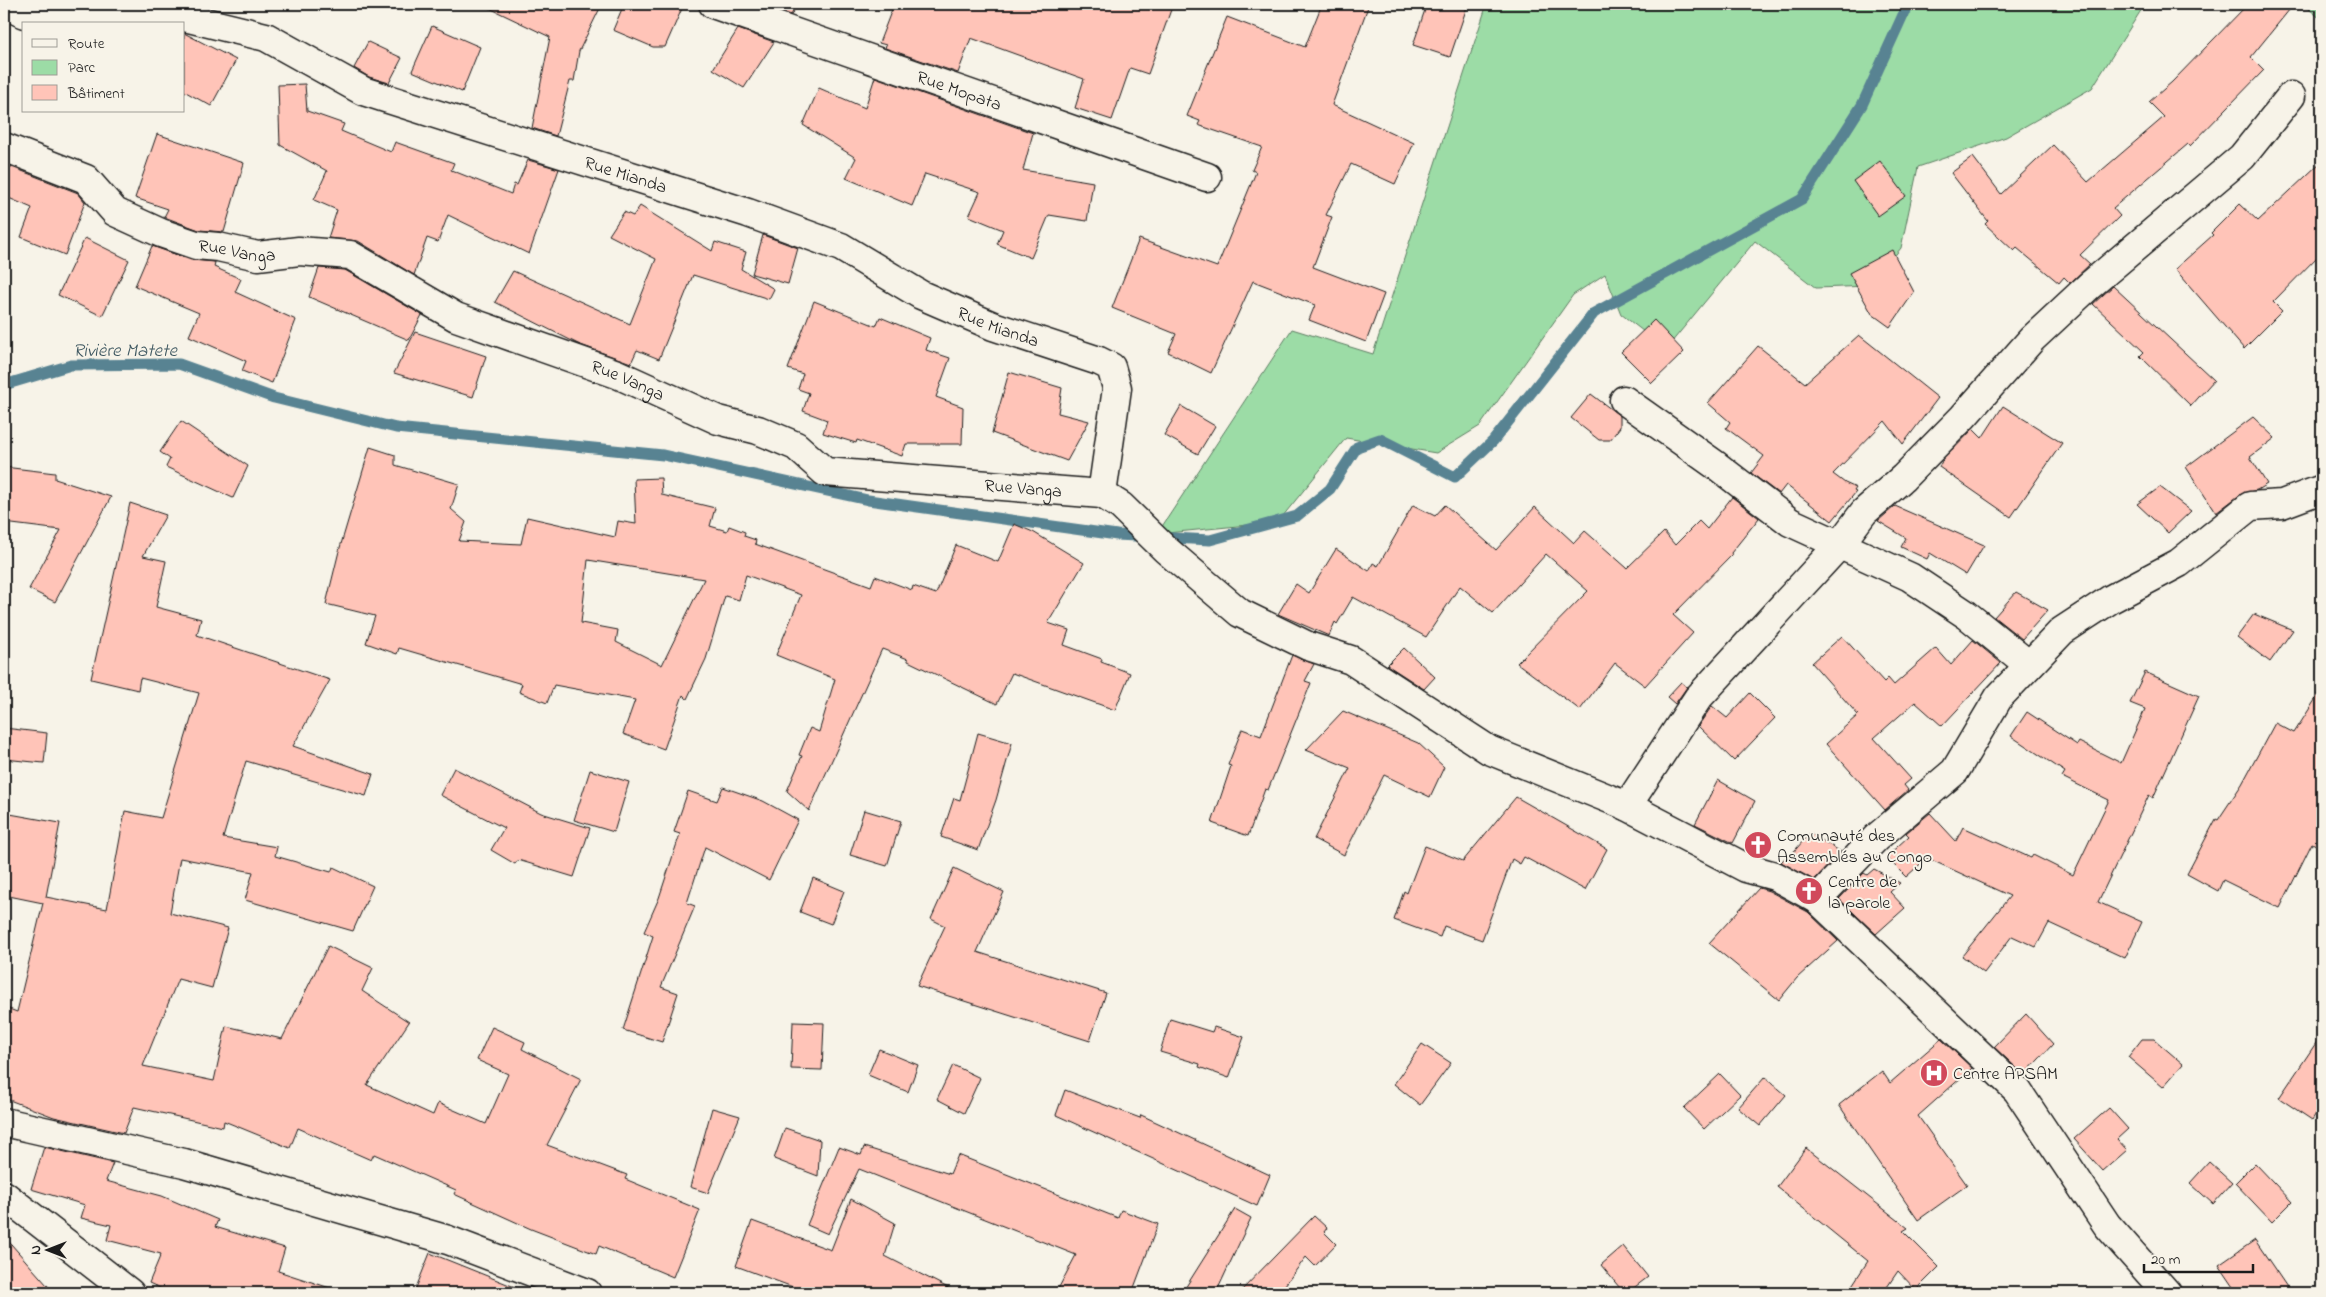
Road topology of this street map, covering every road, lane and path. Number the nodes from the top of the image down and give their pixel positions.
1 (4, 4) edge
2 (713, 4) edge
3 (2291, 96) dead end
4 (4, 147) edge
5 (1207, 177) dead end
6 (1624, 400) dead end
7 (2322, 489) edge
8 (1102, 494) junction
9 (1840, 544) junction
10 (2029, 665) junction
11 (1627, 806) junction
12 (1817, 898) junction
13 (4, 1122) edge
14 (4, 1195) edge
15 (130, 1293) edge
16 (588, 1293) edge
17 (2168, 1293) edge

1 - 8 street, Rue Mianda
2 - 5 street, Rue Mopata
3 - 9 street
4 - 8 street, Rue Vanga
6 - 9 street
7 - 10 street
8 - 11 street, Rue Vanga
9 - 10 street
9 - 11 street
10 - 12 street
11 - 12 street, Rue Vanga
12 - 17 street, Rue Vanga
13 - 16 street
14 - 15 street

